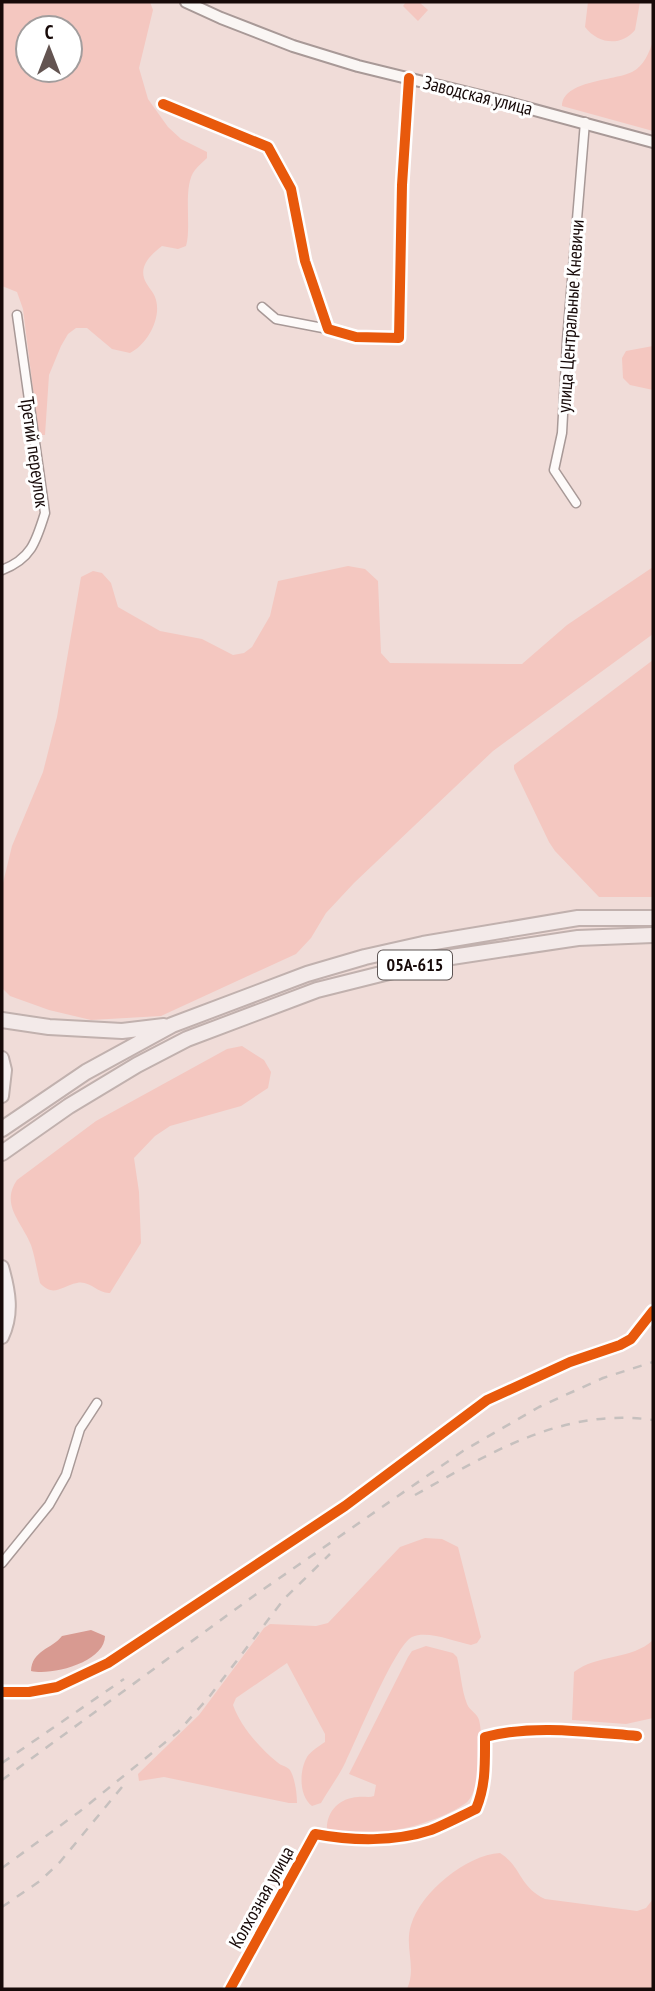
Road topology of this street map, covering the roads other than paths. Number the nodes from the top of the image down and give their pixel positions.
1 (186, 2) edge
2 (409, 78) junction
3 (163, 104) dead end
4 (585, 122) junction
5 (653, 142) edge
6 (262, 307) dead end
7 (18, 315) dead end
8 (328, 329) junction
9 (576, 503) dead end
10 (2, 570) edge
11 (653, 918) edge
12 (653, 935) edge
13 (2, 1020) edge
14 (172, 1025) junction
15 (2, 1058) edge
16 (2, 1096) edge
17 (2, 1129) edge
18 (2, 1153) edge
19 (2, 1267) edge
20 (653, 1311) edge
21 (2, 1337) edge
22 (97, 1403) dead end
23 (2, 1563) edge
24 (2, 1692) edge
25 (637, 1736) dead end
26 (230, 1989) edge

1 - 2 street, Заводская улица
2 - 4 street, Заводская улица
2 - 8 street
3 - 8 street
4 - 5 street, Заводская улица
4 - 9 street, улица Центральные Кневичи
6 - 8 street
7 - 10 street, Третий переулок
11 - 14 highway, 05А-615
12 - 18 highway, 05А-615
13 - 14 highway
14 - 17 highway, 05А-615
15 - 16 main road
19 - 21 main road
20 - 24 street
22 - 23 street
25 - 26 street, Колхозная улица

